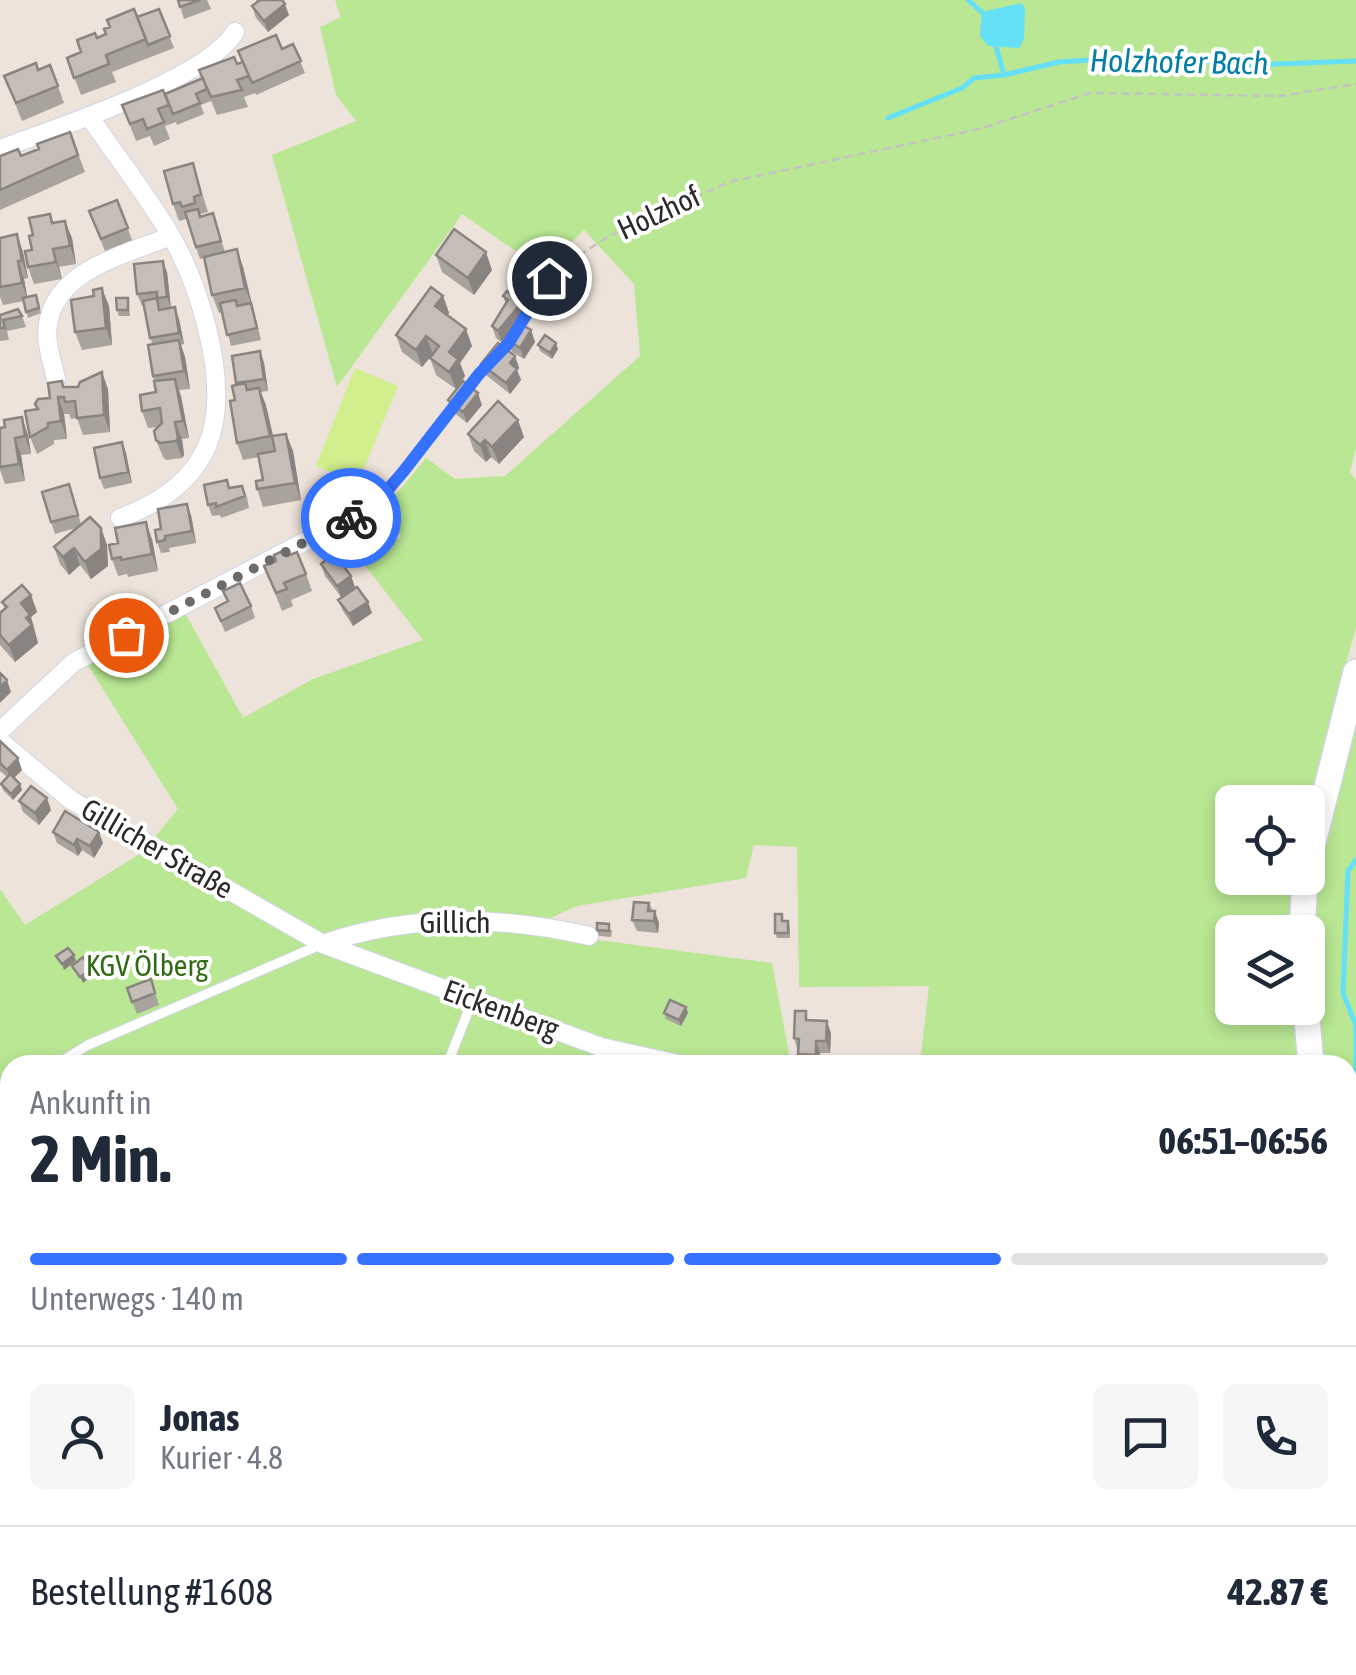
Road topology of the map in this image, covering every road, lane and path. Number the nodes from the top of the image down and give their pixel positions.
1 (235, 32) dead end
2 (1356, 84) edge
3 (89, 116) junction
4 (0, 149) edge
5 (172, 236) junction
6 (549, 278) joint
7 (56, 379) edge
8 (120, 518) dead end
9 (350, 518) joint
10 (1356, 672) edge
11 (0, 731) edge
12 (0, 741) edge
13 (1325, 795) edge
14 (589, 936) dead end
15 (323, 944) junction
16 (473, 999) junction
17 (1308, 1025) edge
18 (72, 1055) edge
19 (451, 1055) edge
20 (639, 1055) edge
21 (1311, 1055) edge

1 - 3 street
2 - 6 path, Holzhof
3 - 4 street
3 - 5 street
5 - 7 street
5 - 8 street
6 - 9 lane
9 - 11 street
10 - 13 main road
12 - 15 street, Gillicher Straße
14 - 15 street, Gillich
15 - 16 street, Eickenberg
15 - 18 lane
16 - 19 lane
16 - 20 street, Eickenberg
17 - 21 main road

